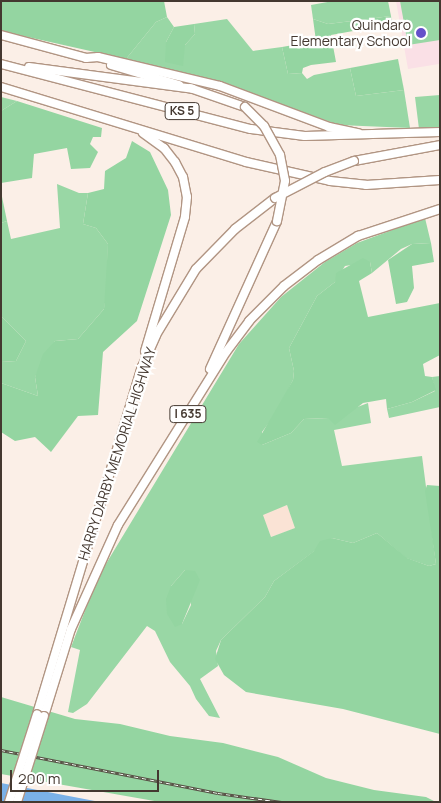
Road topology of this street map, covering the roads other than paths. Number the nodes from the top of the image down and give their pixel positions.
1 (1, 35) edge
2 (86, 58) junction
3 (1, 63) edge
4 (1, 87) edge
5 (193, 89) junction
6 (1, 93) edge
7 (26, 94) junction
8 (137, 128) junction
9 (440, 132) edge
10 (367, 136) junction
11 (440, 145) edge
12 (440, 180) edge
13 (440, 209) edge
14 (142, 367) junction
15 (200, 394) junction
16 (40, 715) junction
17 (9, 802) edge
18 (17, 802) edge

1 - 2 highway
2 - 5 highway
2 - 10 highway
3 - 5 highway
3 - 10 highway, KS 5
4 - 7 highway, KS 5
5 - 15 highway, bridge
6 - 7 highway
7 - 8 highway, KS 5
8 - 12 highway, KS 5
8 - 14 highway
9 - 10 highway, KS 5
11 - 14 highway, HARRY DARBY MEMORIAL HIGHWAY / I 635, bridge
13 - 15 highway, HARRY DARBY MEMORIAL HIGHWAY / I 635
14 - 16 highway, HARRY DARBY MEMORIAL HIGHWAY / I 635
15 - 16 highway, HARRY DARBY MEMORIAL HIGHWAY / I 635
16 - 17 highway, HARRY DARBY MEMORIAL HIGHWAY / I 635, bridge
16 - 18 highway, HARRY DARBY MEMORIAL HIGHWAY / I 635, bridge

